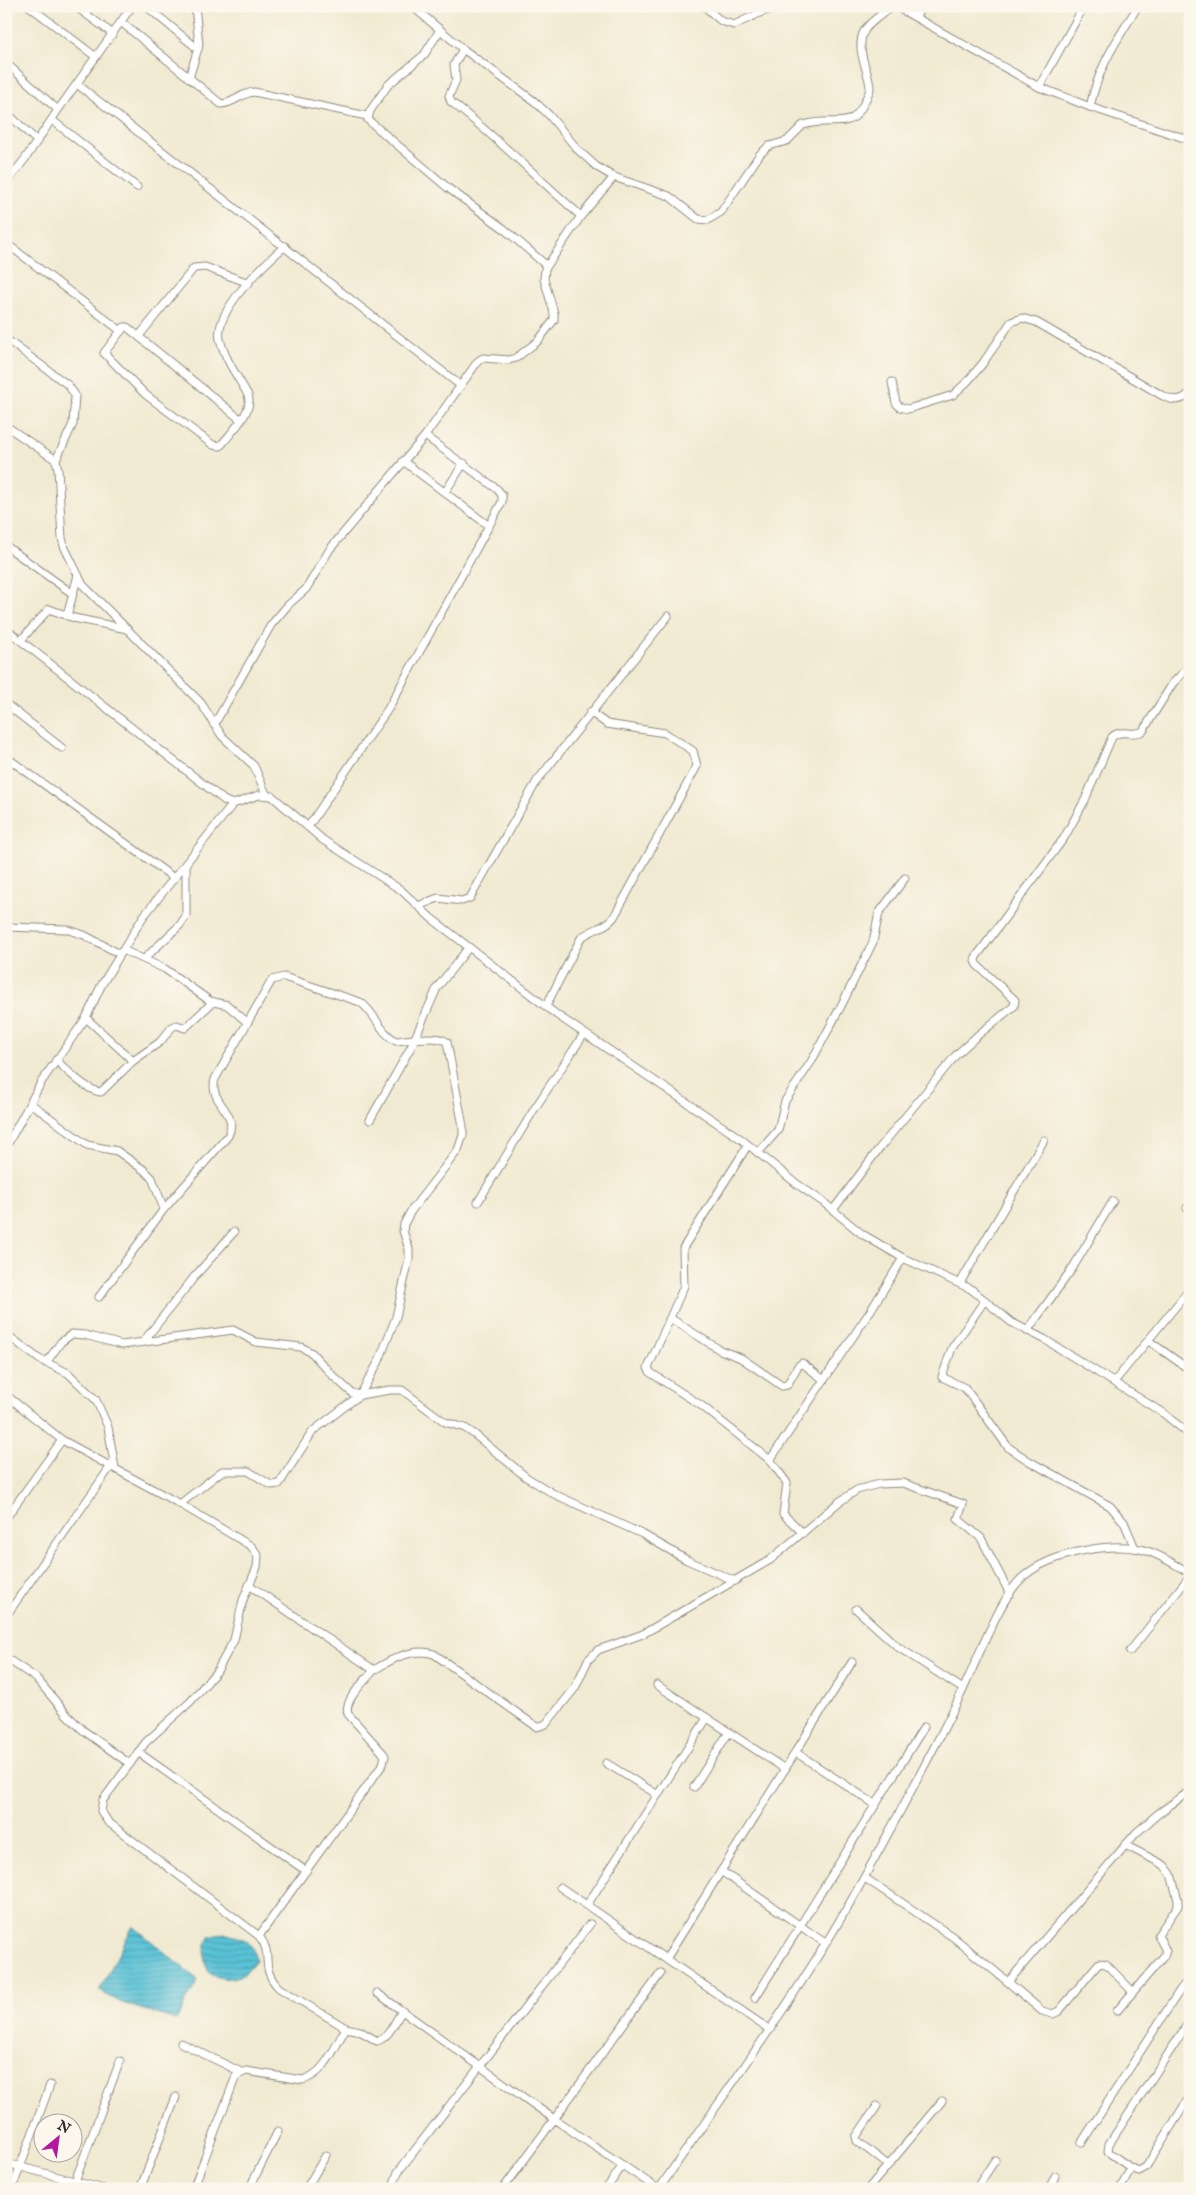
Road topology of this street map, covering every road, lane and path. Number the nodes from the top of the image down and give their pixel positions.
1 (29, 6) edge
2 (75, 6) edge
3 (132, 6) edge
4 (146, 6) edge
5 (195, 6) edge
6 (412, 6) edge
7 (704, 6) edge
8 (787, 6) edge
9 (892, 6) edge
10 (896, 6) edge
11 (921, 6) edge
12 (1084, 6) edge
13 (1138, 6) edge
14 (916, 17) junction
15 (121, 22) junction
16 (440, 30) junction
17 (113, 34) junction
18 (198, 49) junction
19 (463, 49) junction
20 (96, 57) junction
21 (6, 63) edge
22 (189, 78) junction
23 (77, 84) junction
24 (1039, 87) junction
25 (1090, 107) junction
26 (58, 110) junction
27 (6, 112) edge
28 (367, 116) junction
29 (52, 120) junction
30 (1190, 140) edge
31 (37, 141) junction
32 (614, 177) junction
33 (6, 183) edge
34 (137, 187) dead end
35 (581, 216) junction
36 (6, 243) edge
37 (284, 246) junction
38 (547, 266) junction
39 (249, 283) junction
40 (120, 331) junction
41 (139, 336) junction
42 (6, 339) edge
43 (892, 382) dead end
44 (461, 386) junction
45 (1190, 393) edge
46 (240, 420) junction
47 (6, 426) edge
48 (425, 436) junction
49 (56, 460) junction
50 (403, 461) junction
51 (464, 463) junction
52 (445, 492) junction
53 (489, 526) junction
54 (6, 546) edge
55 (78, 575) junction
56 (73, 594) junction
57 (67, 616) junction
58 (668, 616) dead end
59 (6, 629) edge
60 (128, 629) junction
61 (21, 640) junction
62 (1190, 666) edge
63 (6, 704) edge
64 (590, 712) junction
65 (214, 725) junction
66 (62, 748) dead end
67 (6, 757) edge
68 (266, 794) junction
69 (233, 804) junction
70 (308, 827) junction
71 (186, 862) junction
72 (174, 878) junction
73 (905, 878) dead end
74 (418, 906) junction
75 (6, 927) edge
76 (470, 947) junction
77 (122, 952) junction
78 (144, 960) junction
79 (212, 1002) junction
80 (546, 1006) junction
81 (86, 1018) junction
82 (246, 1022) junction
83 (584, 1034) junction
84 (415, 1038) junction
85 (56, 1060) junction
86 (133, 1061) junction
87 (30, 1103) junction
88 (370, 1120) dead end
89 (1044, 1140) dead end
90 (748, 1145) junction
91 (6, 1148) edge
92 (758, 1153) junction
93 (1114, 1201) dead end
94 (478, 1202) dead end
95 (164, 1209) junction
96 (833, 1210) junction
97 (234, 1232) dead end
98 (903, 1258) junction
99 (960, 1283) junction
100 (1190, 1289) edge
101 (99, 1297) dead end
102 (985, 1300) junction
103 (670, 1318) junction
104 (1027, 1331) junction
105 (6, 1334) edge
106 (1148, 1340) junction
107 (143, 1342) junction
108 (46, 1363) junction
109 (1190, 1370) edge
110 (824, 1380) junction
111 (1114, 1382) junction
112 (360, 1395) junction
113 (7, 1396) edge
114 (1190, 1434) edge
115 (62, 1440) junction
116 (770, 1460) junction
117 (113, 1467) junction
118 (180, 1504) junction
119 (6, 1518) edge
120 (803, 1534) junction
121 (1135, 1548) junction
122 (1190, 1574) edge
123 (735, 1581) junction
124 (249, 1585) junction
125 (1010, 1594) junction
126 (856, 1609) dead end
127 (6, 1616) edge
128 (1130, 1651) dead end
129 (6, 1658) edge
130 (852, 1662) dead end
131 (374, 1670) junction
132 (657, 1685) dead end
133 (963, 1689) junction
134 (707, 1718) junction
135 (924, 1727) dead end
136 (730, 1732) junction
137 (138, 1752) junction
138 (795, 1752) junction
139 (606, 1763) dead end
140 (130, 1764) junction
141 (785, 1769) junction
142 (694, 1787) dead end
143 (1190, 1791) edge
144 (658, 1795) junction
145 (876, 1805) junction
146 (1125, 1845) junction
147 (306, 1871) junction
148 (721, 1871) junction
149 (865, 1878) junction
150 (560, 1886) dead end
151 (587, 1905) junction
152 (590, 1924) dead end
153 (801, 1926) junction
154 (259, 1936) junction
155 (825, 1943) junction
156 (666, 1959) junction
157 (662, 1973) dead end
158 (1008, 1982) junction
159 (1190, 1983) edge
160 (1133, 1992) junction
161 (377, 1993) dead end
162 (755, 1998) dead end
163 (402, 2011) junction
164 (1117, 2011) dead end
165 (1189, 2022) edge
166 (346, 2028) junction
167 (770, 2030) junction
168 (181, 2043) dead end
169 (120, 2061) dead end
170 (480, 2066) junction
171 (241, 2072) junction
172 (50, 2085) dead end
173 (1190, 2096) edge
174 (176, 2097) dead end
175 (942, 2101) dead end
176 (877, 2106) dead end
177 (554, 2119) junction
178 (278, 2131) dead end
179 (1082, 2142) dead end
180 (326, 2154) dead end
181 (994, 2160) dead end
182 (6, 2162) edge
183 (888, 2164) junction
184 (623, 2165) junction
185 (19, 2166) junction
186 (1131, 2168) junction
187 (1055, 2176) dead end
188 (74, 2181) junction
189 (870, 2188) edge
190 (12, 2189) edge
191 (72, 2189) edge
192 (104, 2189) edge
193 (140, 2189) edge
194 (193, 2189) edge
195 (249, 2189) edge
196 (306, 2189) edge
197 (392, 2189) edge
198 (503, 2189) edge
199 (606, 2189) edge
200 (659, 2189) edge
201 (976, 2189) edge
202 (1049, 2189) edge
203 (1120, 2189) edge

1 - 20 street
2 - 17 street
3 - 15 street
4 - 18 street
5 - 18 street
6 - 16 street
7 - 8 street
9 - 32 street
10 - 14 street
11 - 14 street
12 - 24 street
13 - 25 street
14 - 24 street
15 - 17 street
15 - 22 street
16 - 19 street
16 - 28 street
17 - 20 street
18 - 22 street
19 - 32 street
19 - 35 street
20 - 23 street
21 - 26 street
22 - 28 street
23 - 26 street
23 - 37 street
24 - 25 street
25 - 30 street
26 - 29 street
27 - 31 street
28 - 38 street
29 - 31 street
29 - 34 street
31 - 33 street
32 - 35 street
35 - 38 street
36 - 40 street
37 - 39 street
37 - 44 street
38 - 44 street
39 - 41 street
39 - 46 street
40 - 41 street
40 - 46 street
41 - 46 street
42 - 49 street
43 - 45 street
44 - 48 street
47 - 49 street
48 - 50 street
48 - 51 street
49 - 55 street
50 - 52 street
50 - 65 street
51 - 52 street
51 - 53 street
52 - 53 street
53 - 70 street
54 - 56 street
55 - 56 street
55 - 60 street
56 - 57 street
57 - 60 street
57 - 61 street
58 - 64 street
59 - 61 street
60 - 65 street
61 - 69 street
62 - 96 street
63 - 66 street
64 - 74 street
64 - 80 street
65 - 68 street
67 - 72 street
68 - 69 street
68 - 70 street
69 - 71 street
70 - 74 street
71 - 72 street
71 - 78 street
72 - 77 street
73 - 92 street
74 - 76 street
75 - 77 street
76 - 80 street
76 - 84 street
77 - 78 street
77 - 81 street
78 - 79 street
79 - 82 street
79 - 86 street
80 - 83 street
81 - 85 street
81 - 86 street
82 - 84 street
82 - 95 street
83 - 90 street
83 - 94 street
84 - 88 street
84 - 112 street
85 - 86 street
85 - 87 street
87 - 91 street
87 - 95 street
89 - 99 street
90 - 92 street
90 - 103 street
92 - 96 street
93 - 104 street
95 - 101 street
96 - 98 street
97 - 107 street
98 - 99 street
98 - 110 street
99 - 102 street
100 - 106 street
102 - 104 street
102 - 121 street
103 - 110 street
103 - 116 street
104 - 111 street
105 - 108 street
106 - 109 street
106 - 111 street
107 - 108 street
107 - 112 street
108 - 117 street
110 - 116 street
111 - 114 street
112 - 118 street
112 - 123 street
113 - 115 street
115 - 117 street
115 - 119 street
116 - 120 street
117 - 118 street
117 - 127 street
118 - 124 street
120 - 123 street
120 - 125 street
121 - 122 street
121 - 125 street
122 - 128 street
123 - 131 street
124 - 131 street
124 - 137 street
125 - 133 street
126 - 133 street
129 - 140 street
130 - 138 street
131 - 147 street
132 - 134 street
133 - 149 street
134 - 136 street
134 - 144 street
135 - 145 street
136 - 141 street
136 - 142 street
137 - 140 street
137 - 147 street
138 - 141 street
138 - 145 street
139 - 144 street
140 - 154 street
141 - 148 street
143 - 146 street
144 - 151 street
145 - 153 street
146 - 158 street
146 - 160 street
147 - 154 street
148 - 153 street
148 - 156 street
149 - 155 street
149 - 158 street
150 - 151 street
151 - 156 street
152 - 170 street
153 - 155 street
153 - 162 street
154 - 166 street
155 - 167 street
156 - 167 street
157 - 177 street
158 - 160 street
159 - 179 street
160 - 164 street
161 - 163 street
163 - 166 street
163 - 170 street
165 - 186 street
166 - 171 street
167 - 200 street
168 - 171 street
169 - 188 street
170 - 177 street
170 - 197 street
171 - 194 street
172 - 185 street
173 - 186 street
174 - 193 street
175 - 183 street
176 - 183 street
177 - 184 street
177 - 198 street
178 - 195 street
180 - 196 street
181 - 201 street
182 - 185 street
183 - 189 street
184 - 199 street
184 - 200 street
185 - 188 street
185 - 190 street
186 - 203 street
187 - 202 street
188 - 191 street
188 - 192 street

